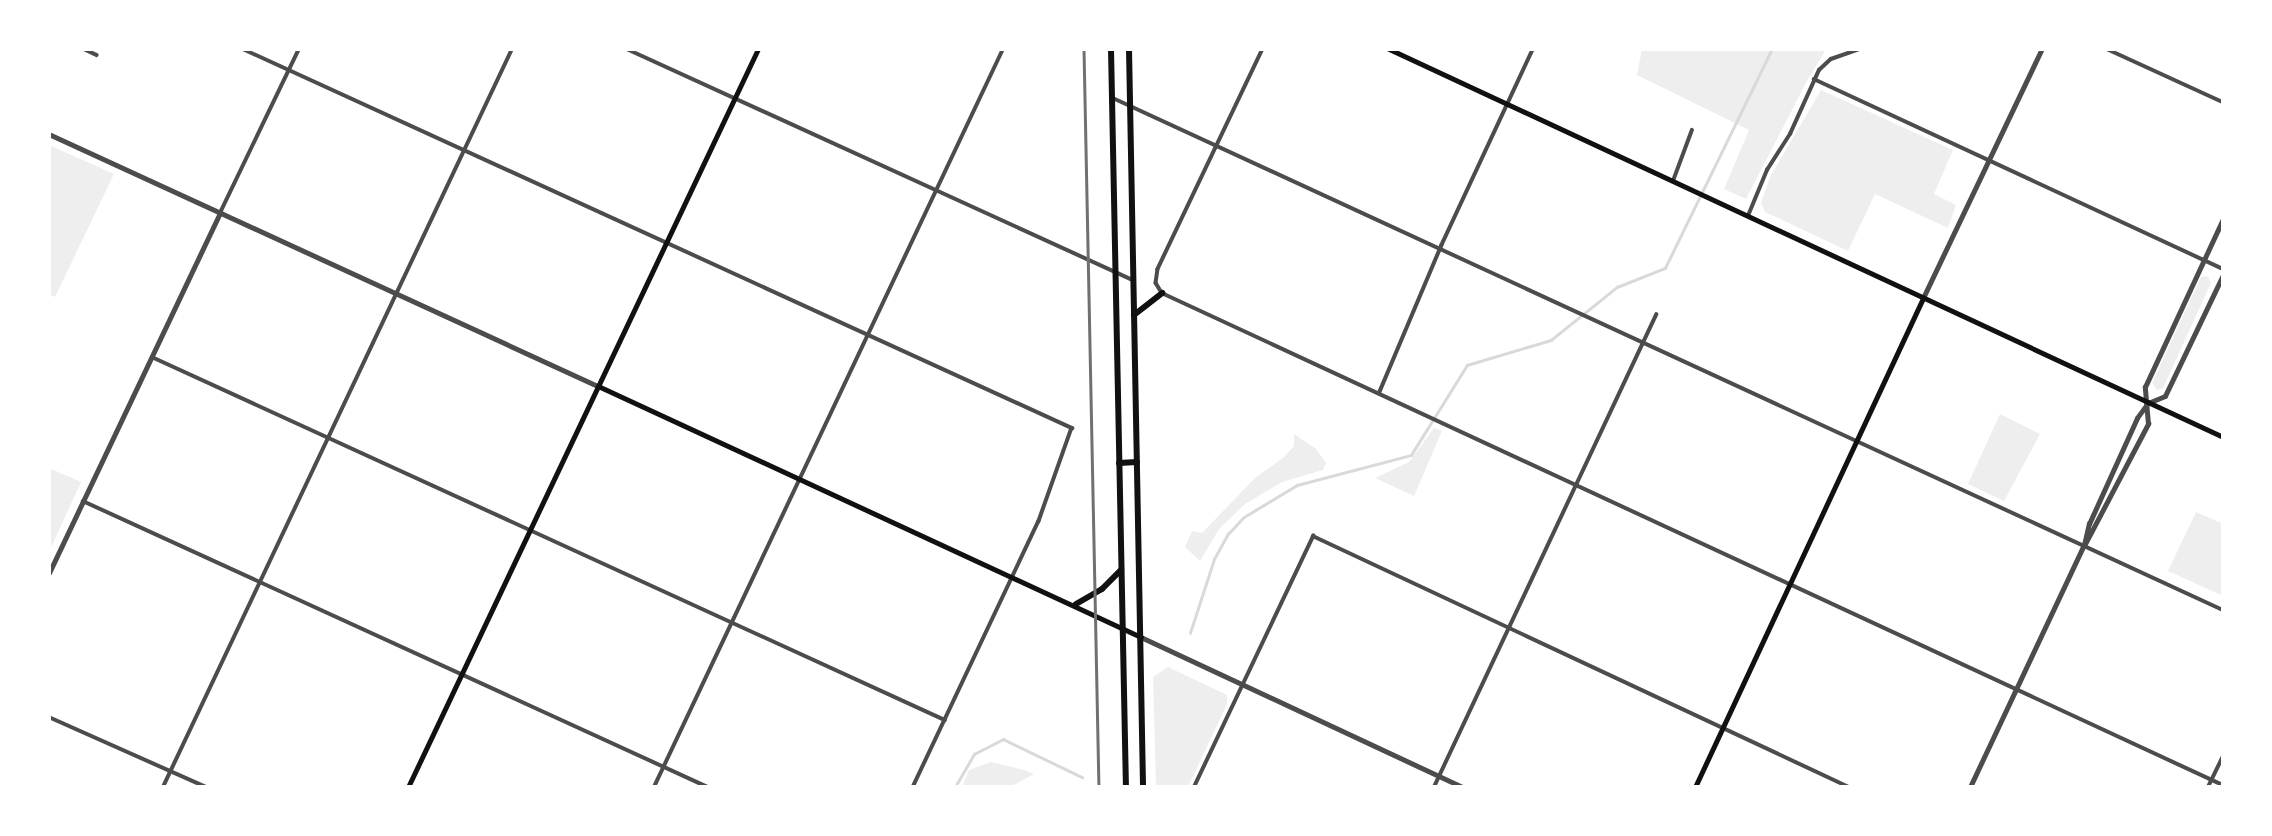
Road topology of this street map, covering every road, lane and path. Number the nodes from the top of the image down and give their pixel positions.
1 (84, 49) edge
2 (243, 49) edge
3 (299, 49) edge
4 (512, 49) edge
5 (627, 49) edge
6 (758, 49) edge
7 (1003, 49) edge
8 (1111, 49) edge
9 (1129, 49) edge
10 (1263, 49) edge
11 (1388, 49) edge
12 (1533, 49) edge
13 (1860, 49) edge
14 (2042, 49) edge
15 (2108, 49) edge
16 (97, 55) dead end
17 (289, 70) junction
18 (1814, 79) junction
19 (1112, 97) junction
20 (734, 98) junction
21 (2223, 102) edge
22 (1508, 104) junction
23 (1131, 106) junction
24 (1692, 130) dead end
25 (49, 134) edge
26 (1219, 144) junction
27 (464, 150) junction
28 (1989, 161) junction
29 (1673, 181) junction
30 (937, 190) junction
31 (220, 213) junction
32 (1748, 216) junction
33 (2223, 219) edge
34 (666, 242) junction
35 (1441, 246) junction
36 (2204, 260) junction
37 (2223, 269) edge
38 (1116, 273) junction
39 (2223, 275) edge
40 (1133, 281) junction
41 (1162, 293) junction
42 (396, 294) junction
43 (1923, 298) junction
44 (1656, 315) dead end
45 (1134, 316) junction
46 (868, 335) junction
47 (1644, 339) junction
48 (152, 357) junction
49 (598, 386) junction
50 (1379, 393) junction
51 (2148, 403) junction
52 (2223, 437) edge
53 (328, 438) junction
54 (1857, 438) junction
55 (1138, 462) junction
56 (1119, 463) junction
57 (800, 479) junction
58 (1576, 483) junction
59 (83, 501) junction
60 (530, 530) junction
61 (2084, 545) junction
62 (1121, 570) junction
63 (49, 573) edge
64 (1013, 576) junction
65 (259, 582) junction
66 (1789, 583) junction
67 (1076, 604) junction
68 (2223, 610) edge
69 (732, 623) junction
70 (1123, 626) junction
71 (1509, 628) junction
72 (1141, 637) junction
73 (462, 674) junction
74 (1243, 685) junction
75 (2017, 689) junction
76 (49, 717) edge
77 (945, 720) junction
78 (1723, 727) junction
79 (2223, 755) edge
80 (663, 766) junction
81 (170, 771) junction
82 (1439, 776) junction
83 (2211, 780) junction
84 (2223, 785) edge
85 (163, 787) edge
86 (206, 787) edge
87 (408, 787) edge
88 (654, 787) edge
89 (708, 787) edge
90 (913, 787) edge
91 (1126, 787) edge
92 (1143, 787) edge
93 (1194, 787) edge
94 (1434, 787) edge
95 (1463, 787) edge
96 (1695, 787) edge
97 (1849, 787) edge
98 (1970, 787) edge
99 (2208, 787) edge

1 - 16 street
2 - 17 street
3 - 17 street
4 - 27 street
5 - 20 street
6 - 20 main road
7 - 30 street
8 - 19 main road
9 - 23 main road
10 - 26 street
11 - 22 main road
12 - 22 street
13 - 18 street
14 - 28 street
15 - 21 street
17 - 27 street
17 - 31 street
18 - 28 street
18 - 32 street
19 - 23 street
19 - 38 main road
20 - 30 street
20 - 34 main road
22 - 29 main road
22 - 35 street
23 - 26 street
23 - 40 main road
24 - 29 street
25 - 31 street
26 - 35 street
26 - 41 street
27 - 34 street
27 - 42 street
28 - 36 street
28 - 43 street
29 - 32 main road
30 - 38 street
30 - 46 street
31 - 42 street
31 - 48 street
32 - 43 main road
33 - 36 street
34 - 46 street
34 - 49 main road
35 - 47 street
35 - 50 street
36 - 37 street
36 - 51 street
38 - 40 street
38 - 56 main road
39 - 51 street
40 - 45 main road
41 - 45 main road
41 - 50 street
42 - 49 street
42 - 53 street
43 - 51 main road
43 - 54 main road
44 - 47 street
45 - 55 main road
46 - 57 street
46 - 64 street
47 - 54 street
47 - 58 street
48 - 53 street
48 - 59 street
49 - 57 main road
49 - 60 main road
50 - 58 street
51 - 52 main road
51 - 61 street
51 - 61 street
53 - 60 street
53 - 65 street
54 - 61 street
54 - 66 main road
55 - 56 main road
55 - 72 main road
56 - 62 main road
57 - 64 main road
57 - 69 street
58 - 66 street
58 - 71 street
59 - 63 street
59 - 65 street
60 - 69 street
60 - 73 main road
61 - 68 street
61 - 75 street
62 - 67 main road
62 - 70 main road
64 - 67 main road
64 - 77 street
65 - 73 street
65 - 81 street
66 - 75 street
66 - 78 main road
67 - 70 main road
69 - 77 street
69 - 80 street
70 - 72 main road
70 - 91 main road
71 - 74 street
71 - 78 street
71 - 82 street
72 - 74 street
72 - 92 main road
73 - 80 street
73 - 87 main road
74 - 82 street
74 - 93 street
75 - 83 street
75 - 98 street
76 - 81 street
77 - 90 street
78 - 96 main road
78 - 97 street
79 - 83 street
80 - 88 street
80 - 89 street
81 - 85 street
81 - 86 street
82 - 94 street
82 - 95 street
83 - 84 street
83 - 99 street

